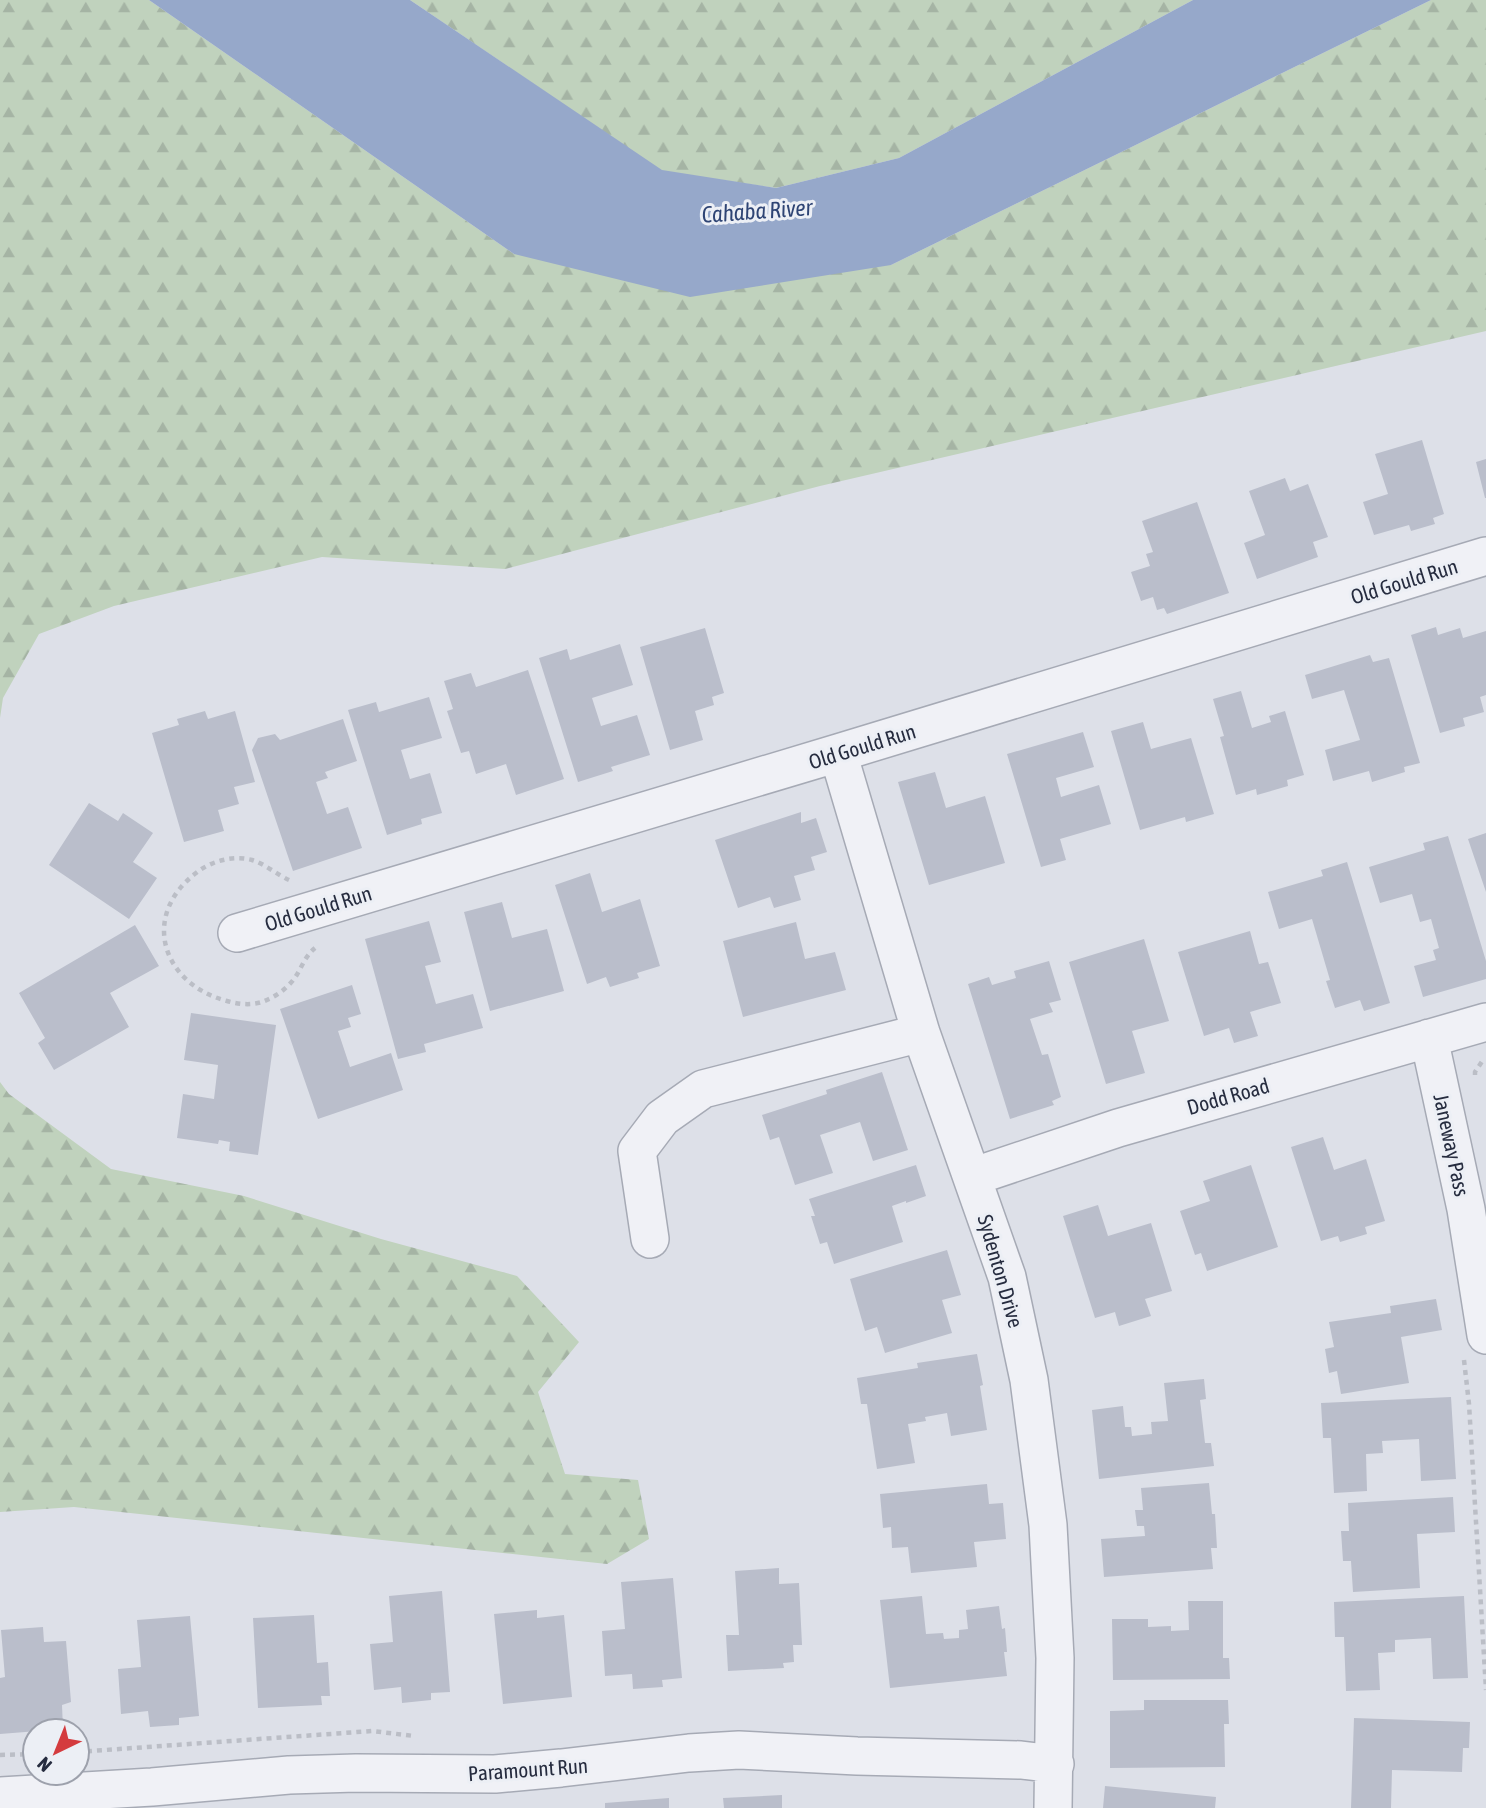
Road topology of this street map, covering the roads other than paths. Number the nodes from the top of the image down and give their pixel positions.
1 (1486, 556) edge
2 (838, 753) junction
3 (237, 933) dead end
4 (1486, 1022) edge
5 (921, 1033) junction
6 (1429, 1038) junction
7 (972, 1177) junction
8 (650, 1239) dead end
9 (1474, 1342) edge
10 (1055, 1764) junction
11 (0, 1796) edge
12 (1053, 1808) edge

1 - 2 street, Old Gould Run
2 - 3 street, Old Gould Run
2 - 5 street, Sydenton Drive
4 - 6 street, Dodd Road
5 - 7 street, Sydenton Drive
5 - 8 street
6 - 7 street, Dodd Road
6 - 9 street, Janeway Pass
7 - 10 street, Sydenton Drive
10 - 11 street, Paramount Run
10 - 12 street, Sydenton Drive

